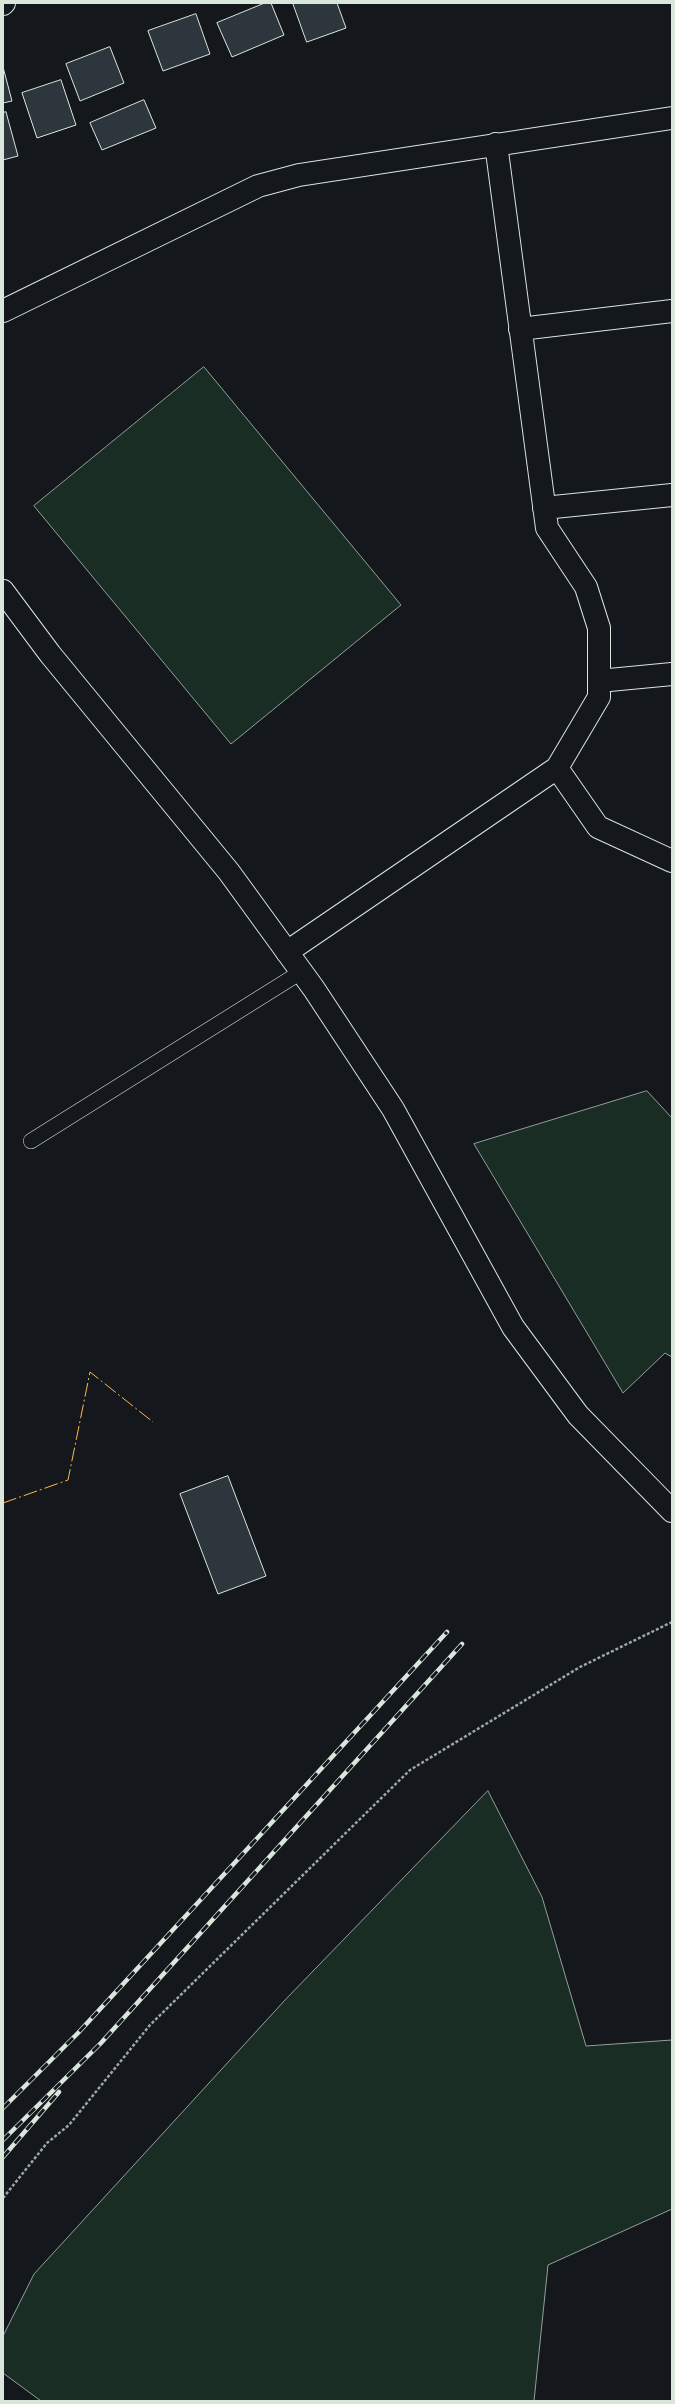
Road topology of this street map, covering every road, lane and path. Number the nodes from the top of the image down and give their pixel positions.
1 (672, 118) edge
2 (496, 144) junction
3 (672, 311) edge
4 (3, 312) edge
5 (520, 329) junction
6 (672, 495) edge
7 (544, 508) junction
8 (3, 591) edge
9 (672, 674) edge
10 (599, 681) junction
11 (557, 768) junction
12 (672, 861) edge
13 (287, 952) junction
14 (301, 972) junction
15 (31, 1141) dead end
16 (672, 1511) edge
17 (672, 1622) edge
18 (3, 2198) edge

1 - 2 street
2 - 4 street
2 - 5 street
3 - 5 street
5 - 7 street
6 - 7 street
7 - 10 street
8 - 13 street
9 - 10 street
10 - 11 street
11 - 12 street
11 - 13 street
13 - 14 street
14 - 15 lane
14 - 16 street
17 - 18 path

